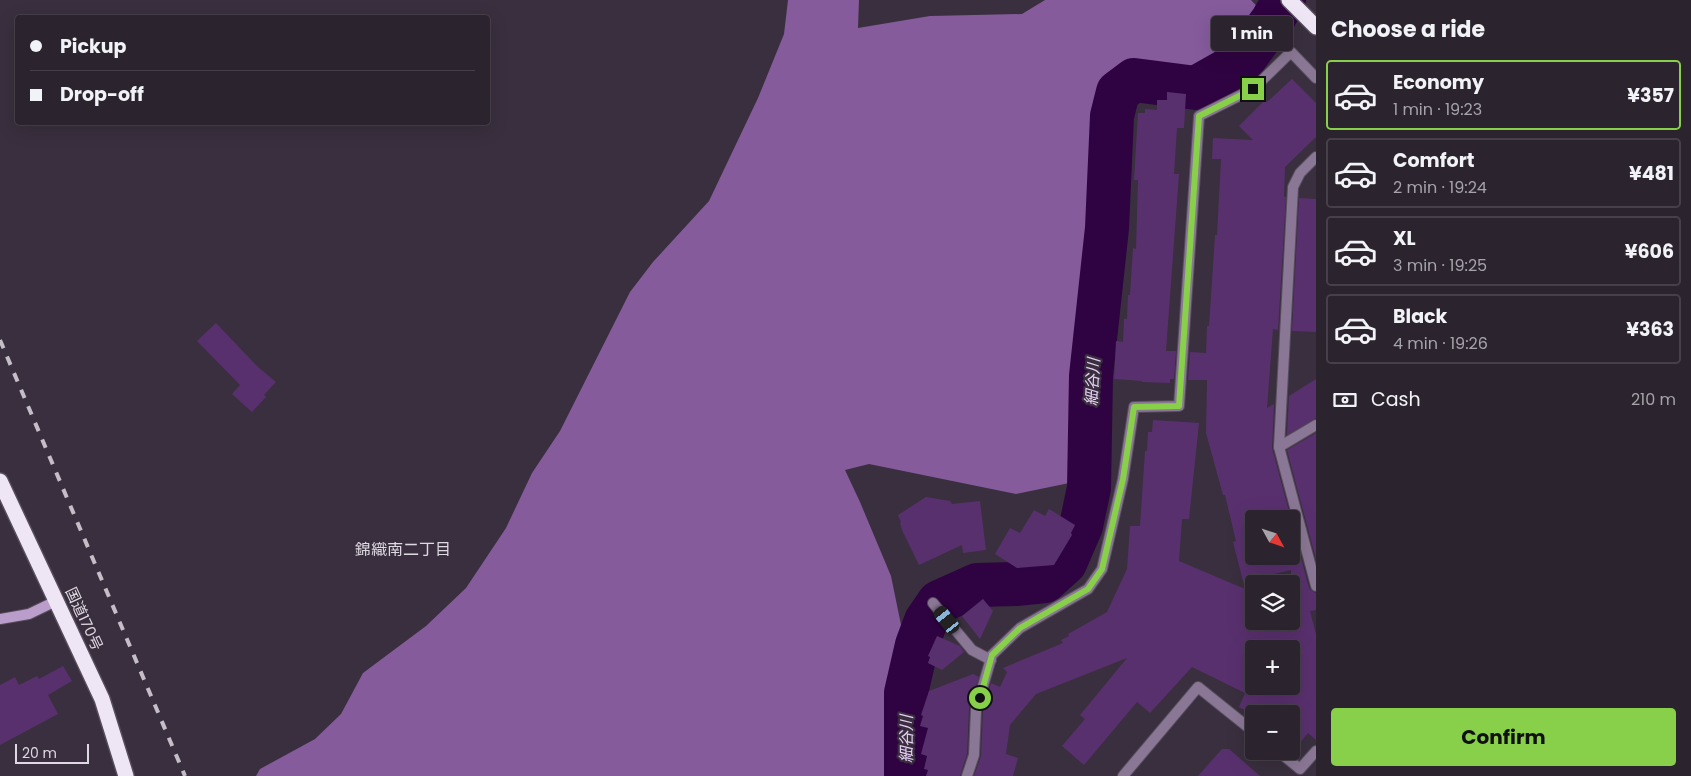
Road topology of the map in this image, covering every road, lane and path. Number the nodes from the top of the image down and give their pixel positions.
1 (1290, 0) edge
2 (1316, 27) edge
3 (1316, 78) edge
4 (1316, 157) edge
5 (1316, 425) edge
6 (1279, 447) junction
7 (0, 481) edge
8 (1316, 586) edge
9 (56, 601) junction
10 (933, 603) dead end
11 (0, 619) edge
12 (991, 660) junction
13 (1245, 725) edge
14 (1316, 751) edge
15 (1289, 760) edge
16 (126, 776) edge
17 (967, 776) edge
18 (1123, 776) edge

1 - 2 highway
3 - 12 street
4 - 6 street
5 - 6 street
6 - 8 street
7 - 9 highway, 国道170号
9 - 11 street
9 - 16 highway, 国道170号
10 - 12 street
12 - 17 street
13 - 18 street
14 - 15 street

